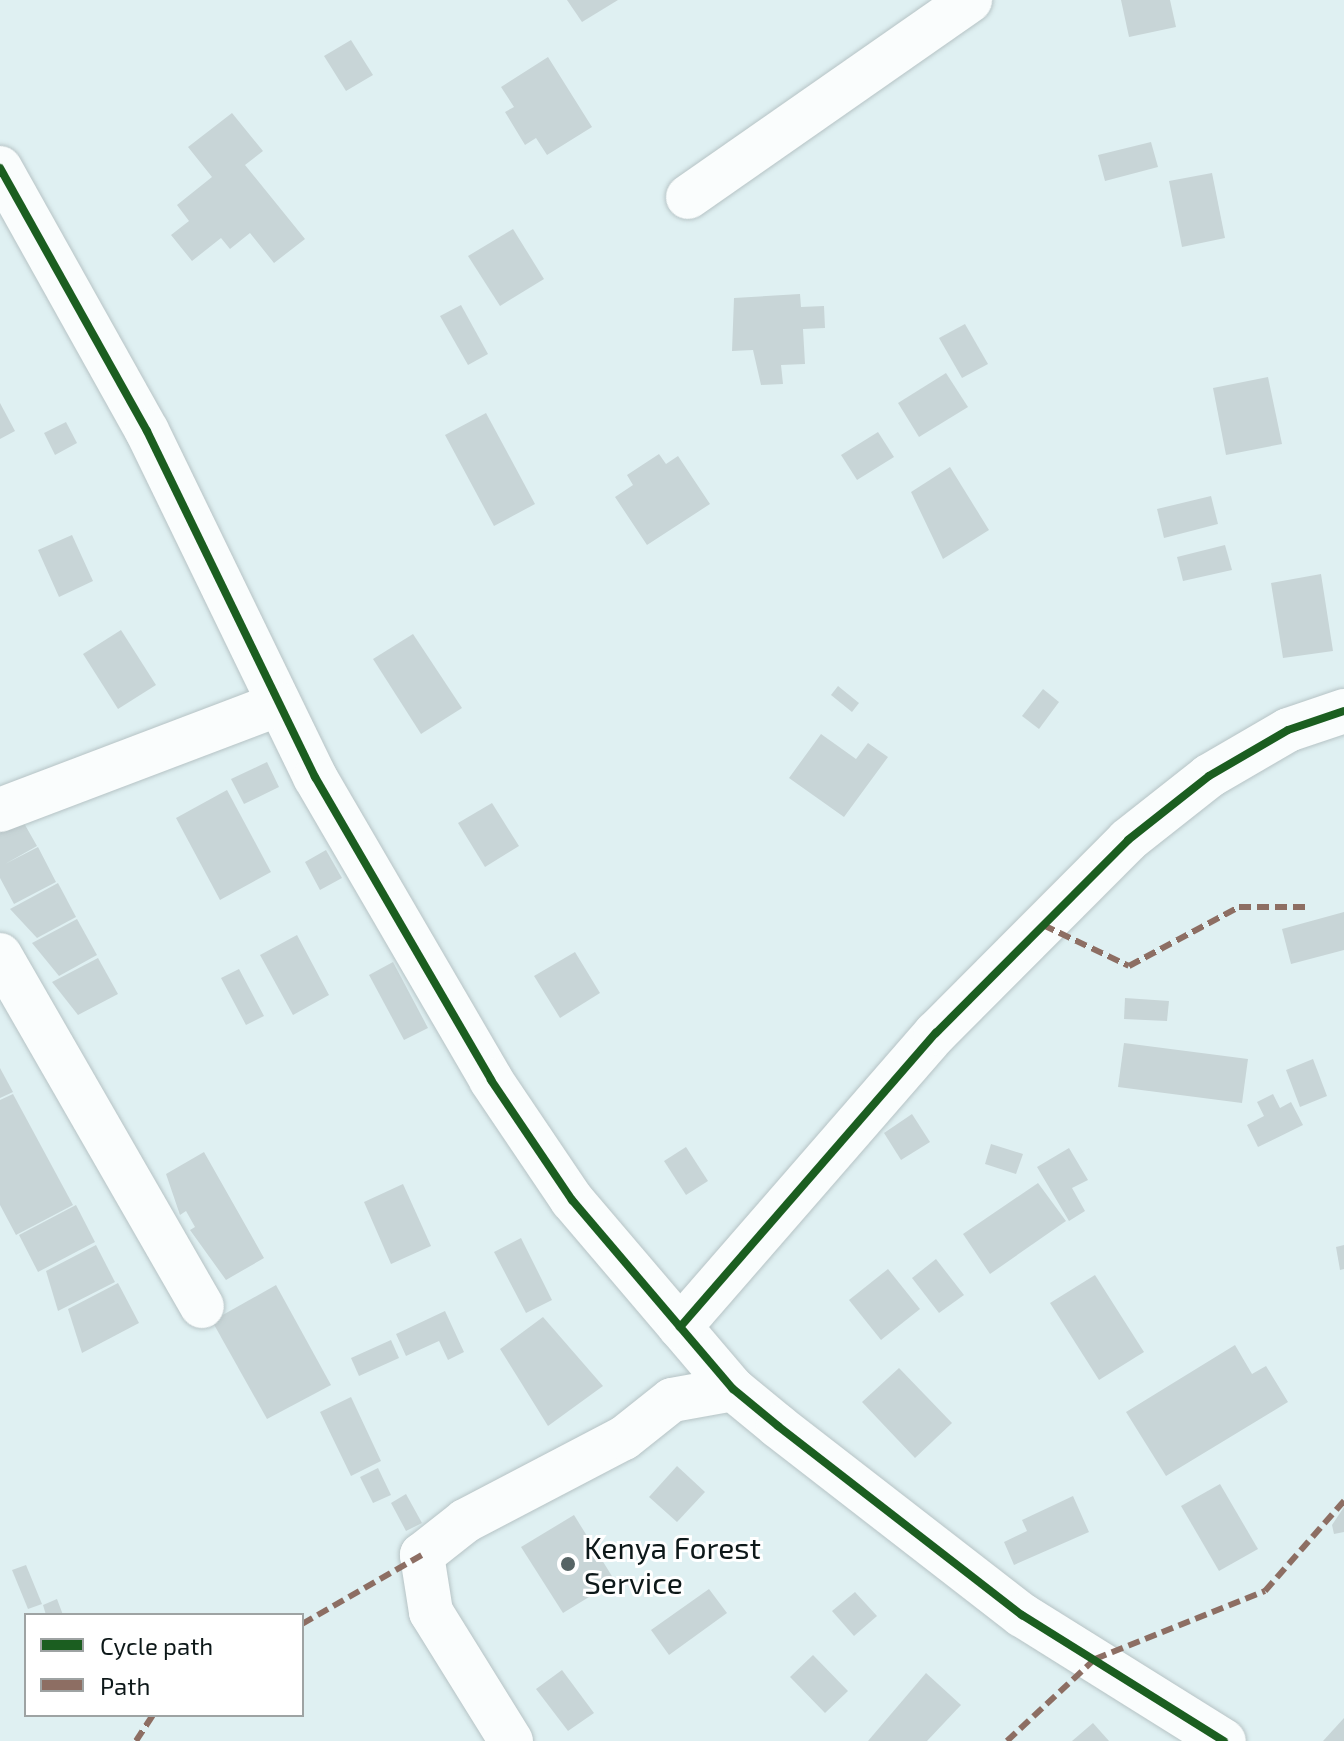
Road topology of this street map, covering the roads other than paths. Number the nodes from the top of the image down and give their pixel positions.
1 (970, 0) edge
2 (0, 168) edge
3 (688, 197) dead end
4 (279, 704) junction
5 (1344, 711) edge
6 (0, 810) edge
7 (0, 955) edge
8 (202, 1306) dead end
9 (680, 1327) junction
10 (733, 1389) junction
11 (511, 1741) edge
12 (1224, 1741) edge

1 - 3 street
2 - 4 street
4 - 6 street
4 - 9 street
5 - 9 street
7 - 8 street
9 - 10 street
10 - 11 street
10 - 12 street

